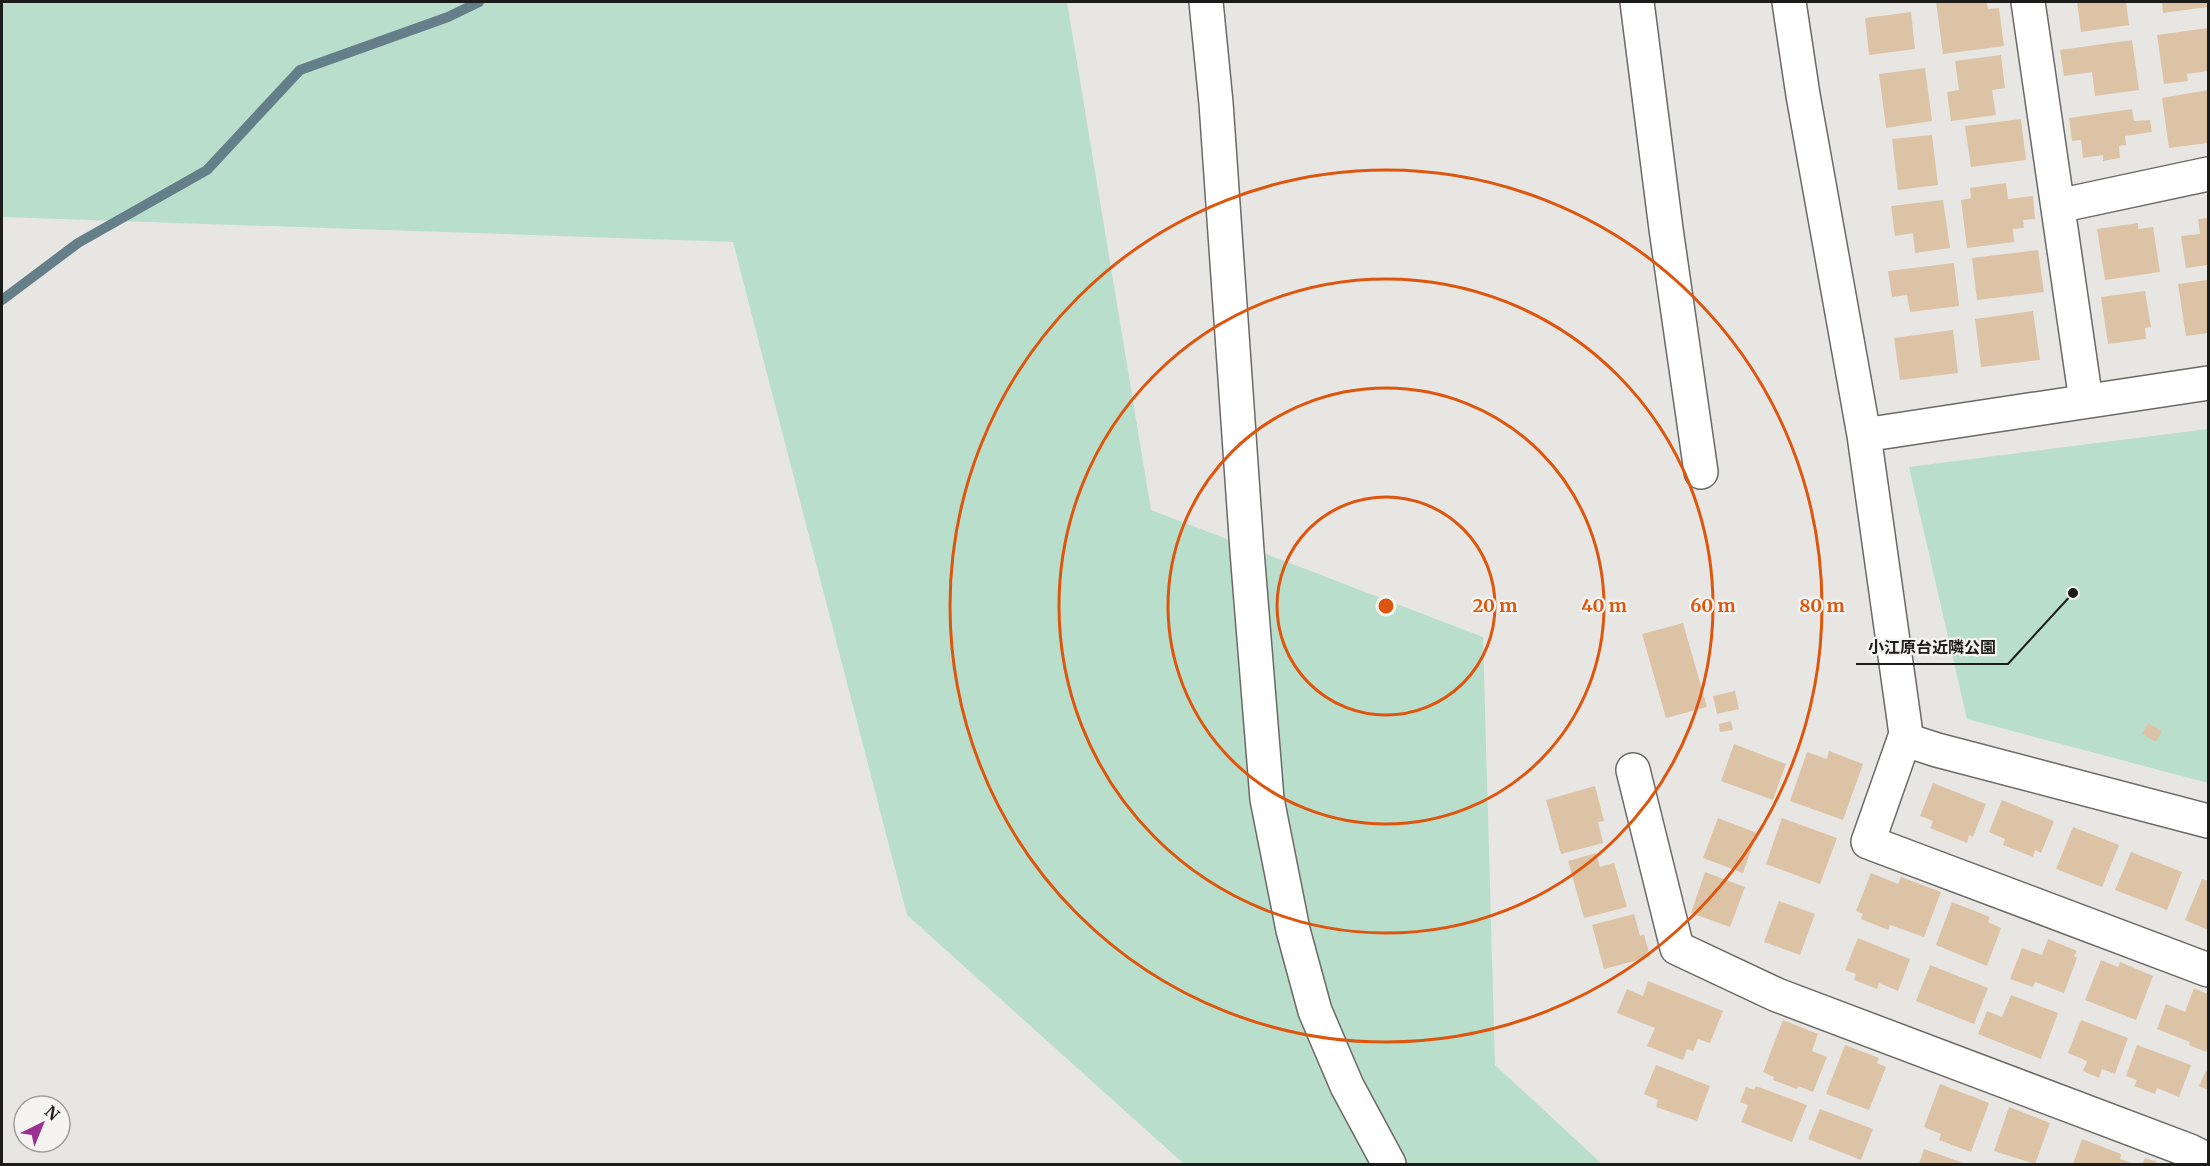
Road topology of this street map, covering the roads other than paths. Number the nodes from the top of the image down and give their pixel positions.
1 (1206, 2) edge
2 (1637, 2) edge
3 (1789, 2) edge
4 (2028, 2) edge
5 (2208, 174) edge
6 (2058, 206) junction
7 (2208, 383) edge
8 (2086, 401) junction
9 (1864, 435) junction
10 (1701, 472) dead end
11 (1906, 734) junction
12 (1633, 770) dead end
13 (2208, 821) edge
14 (2208, 970) edge
15 (2208, 1160) edge
16 (1389, 1164) edge

1 - 16 street
2 - 10 street
3 - 9 street
4 - 6 street
5 - 6 street
6 - 8 street
7 - 8 street
8 - 9 street
9 - 11 street
11 - 13 street
11 - 14 street
12 - 15 street

